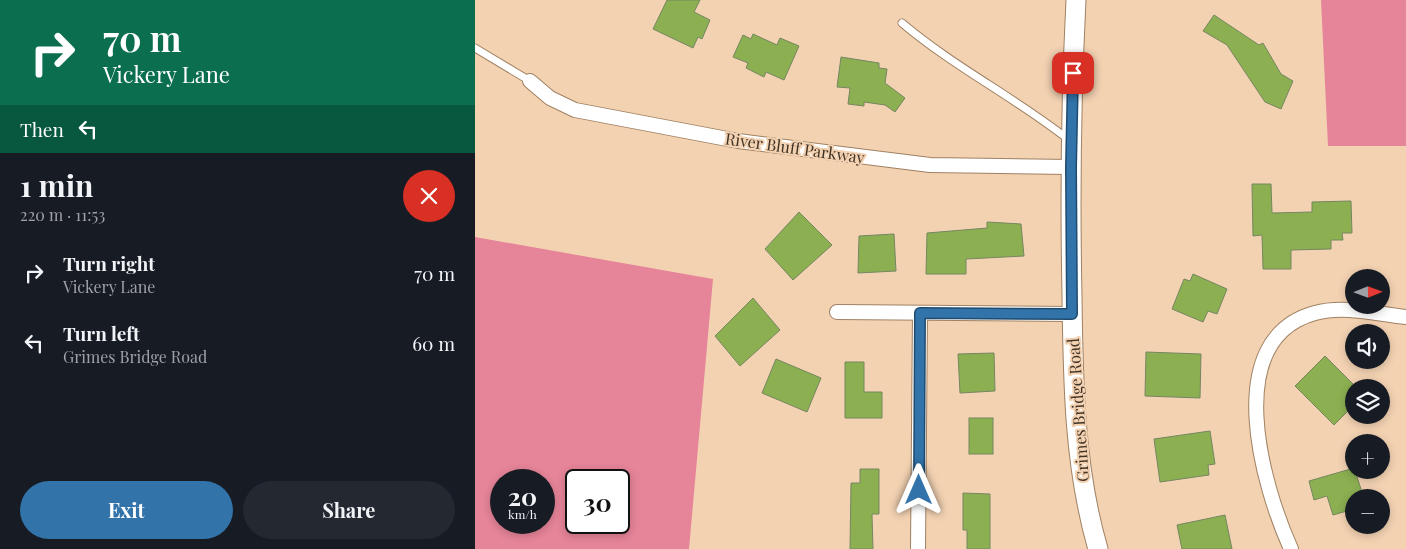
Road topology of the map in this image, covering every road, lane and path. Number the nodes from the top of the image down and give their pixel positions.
1 (1076, 0) edge
2 (903, 23) dead end
3 (475, 48) edge
4 (530, 81) joint
5 (1071, 142) junction
6 (1071, 167) junction
7 (837, 312) dead end
8 (920, 313) junction
9 (1072, 314) junction
10 (1406, 317) edge
11 (918, 549) edge
12 (1097, 549) edge
13 (1291, 549) edge

1 - 5 street, Grimes Bridge Road
2 - 5 lane
3 - 4 lane
4 - 6 street, River Bluff Parkway
5 - 6 street, Grimes Bridge Road
6 - 9 street, Grimes Bridge Road
7 - 8 street
8 - 9 street
8 - 11 street
9 - 12 street, Grimes Bridge Road
10 - 13 street

